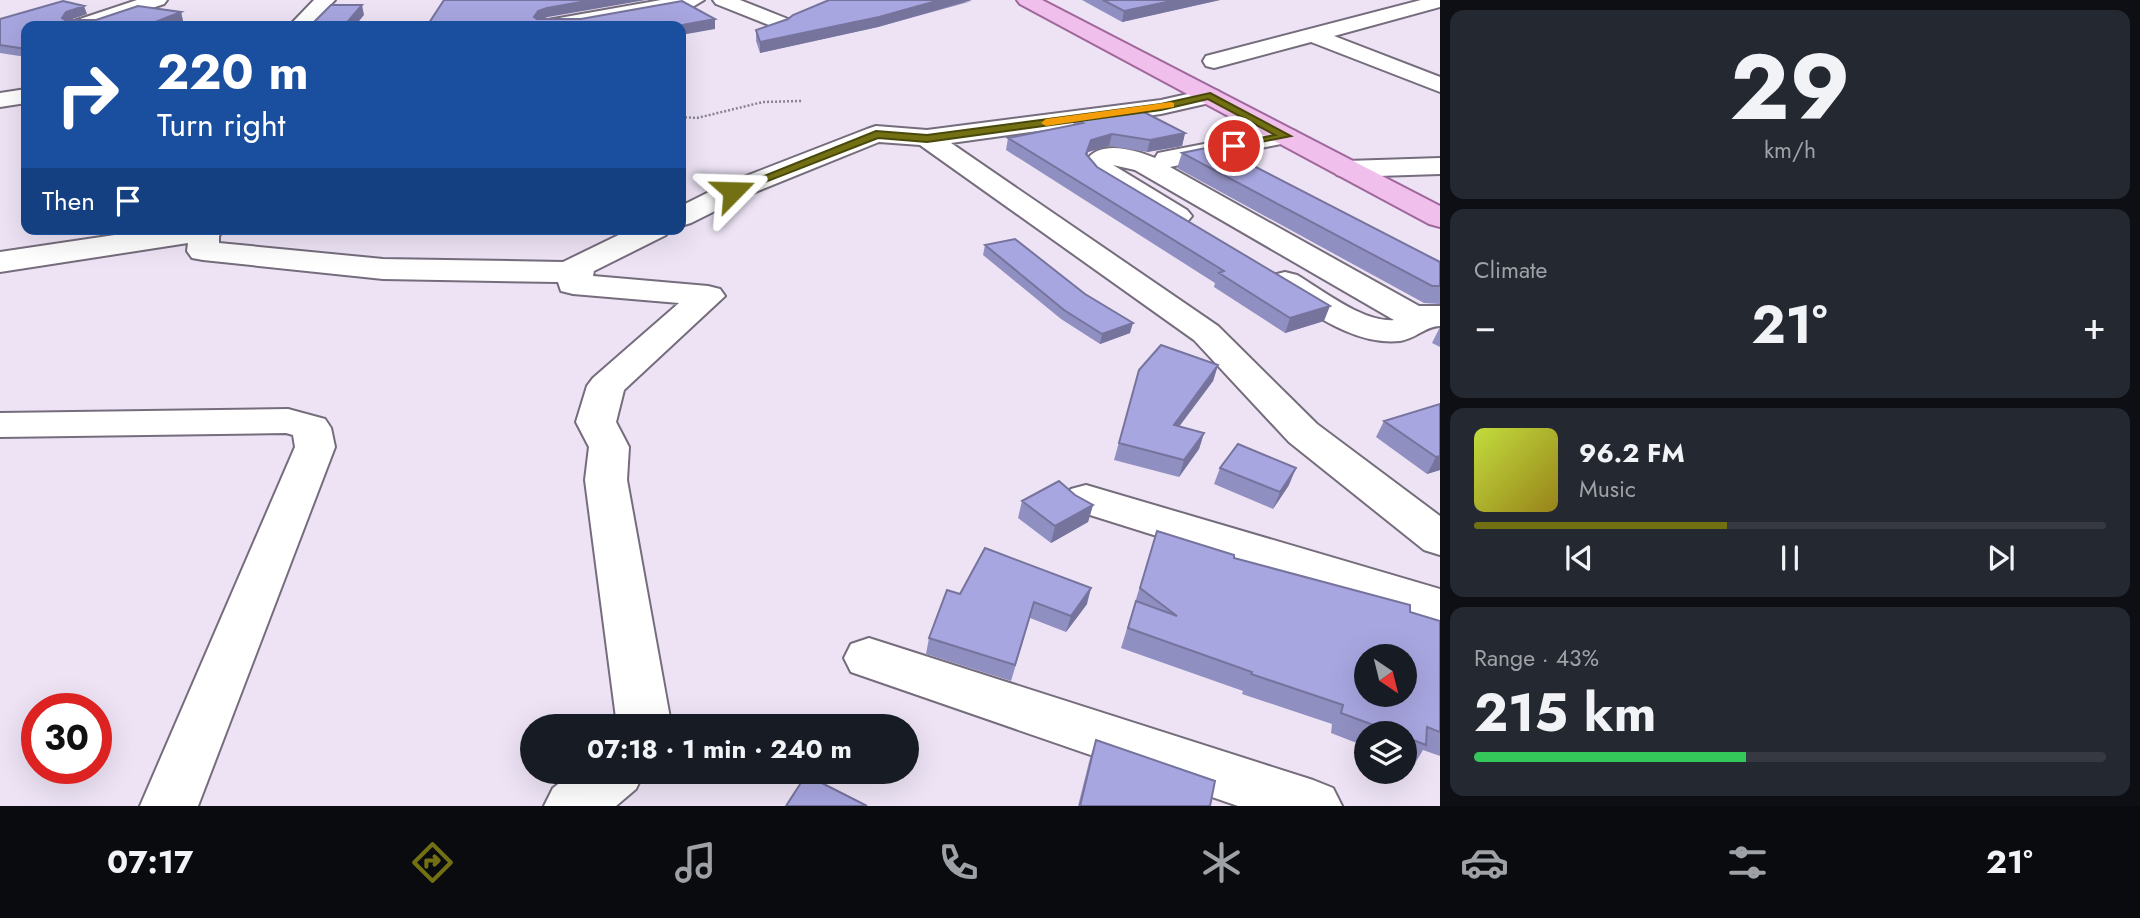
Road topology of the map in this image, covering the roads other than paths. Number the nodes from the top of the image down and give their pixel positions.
1 (157, 0) edge
2 (325, 0) edge
3 (694, 0) edge
4 (723, 0) edge
5 (1027, 0) edge
6 (1436, 4) edge
7 (93, 21) edge
8 (304, 21) edge
9 (576, 21) edge
10 (781, 23) edge
11 (1312, 35) junction
12 (1214, 61) dead end
13 (1440, 85) edge
14 (1210, 96) junction
15 (21, 97) edge
16 (0, 100) edge
17 (1286, 136) junction
18 (927, 138) junction
19 (1145, 164) junction
20 (1440, 166) edge
21 (1347, 169) junction
22 (686, 214) edge
23 (1440, 218) edge
24 (1207, 234) edge
25 (174, 235) edge
26 (205, 235) edge
27 (643, 235) edge
28 (0, 262) edge
29 (581, 265) junction
30 (1264, 269) edge
31 (1426, 316) edge
32 (0, 425) edge
33 (1086, 499) edge
34 (1440, 539) edge
35 (1440, 607) edge
36 (869, 657) dead end
37 (642, 714) edge
38 (601, 784) edge
39 (169, 806) edge
40 (573, 806) edge
41 (1313, 806) edge

1 - 7 street
2 - 8 street
3 - 9 street
4 - 10 street
5 - 14 main road
6 - 11 street
11 - 12 street
11 - 13 street
14 - 17 main road
14 - 18 street
15 - 16 street
17 - 19 street
17 - 21 main road
18 - 22 street
18 - 34 street
19 - 24 street
19 - 31 street
20 - 21 street
21 - 23 main road
25 - 28 street
26 - 29 street
27 - 29 street
29 - 37 street
30 - 31 street
32 - 39 street
33 - 35 street
36 - 41 street
38 - 40 street

